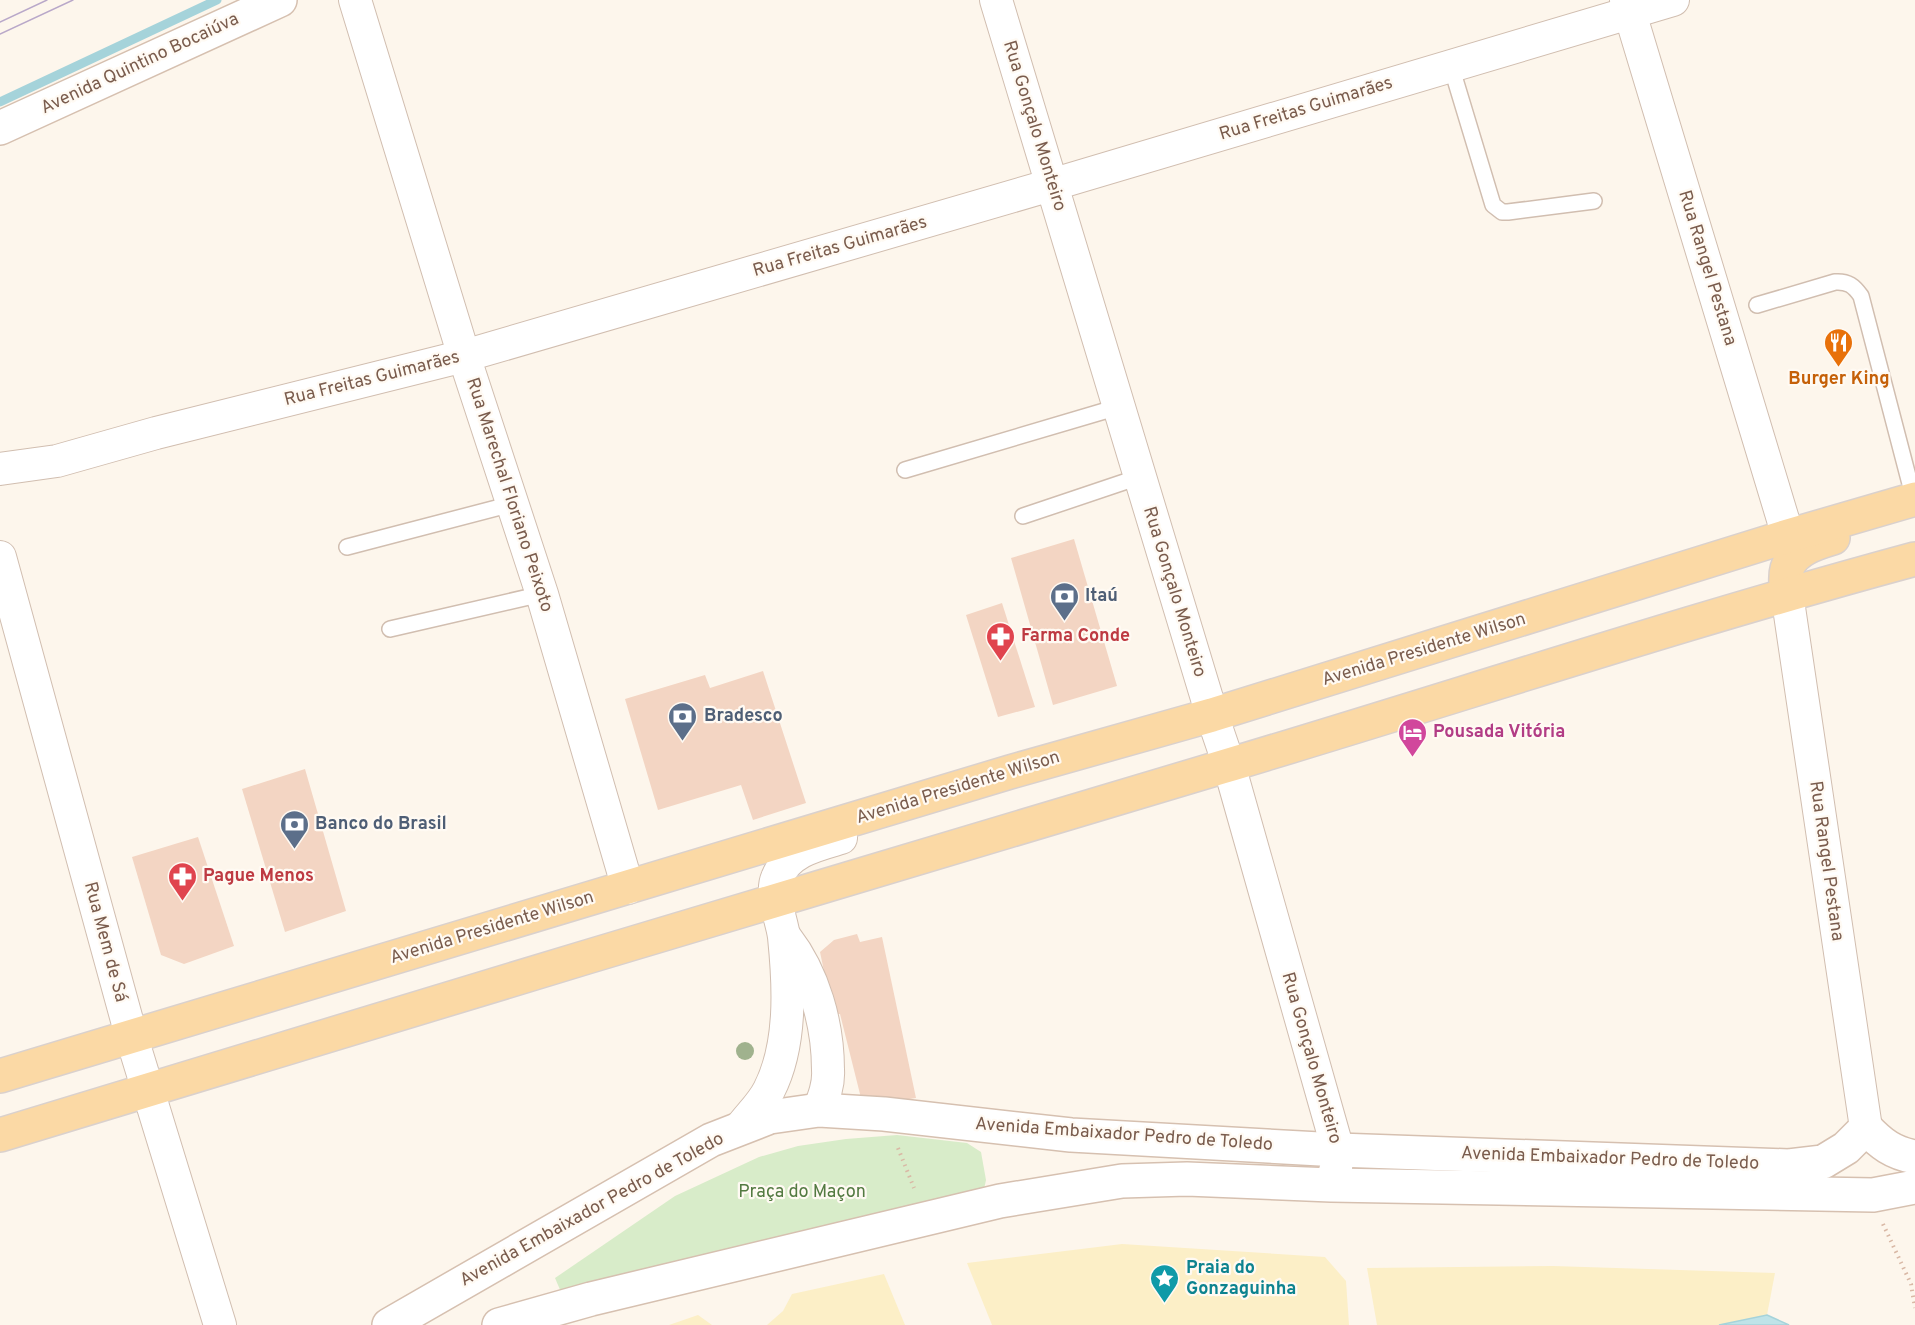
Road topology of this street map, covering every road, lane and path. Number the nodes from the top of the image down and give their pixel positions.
1 (280, 0) edge
2 (355, 0) edge
3 (996, 0) edge
4 (1673, 0) edge
5 (1628, 7) edge
6 (1451, 66) junction
7 (0, 128) edge
8 (1051, 185) junction
9 (1594, 201) dead end
10 (1757, 305) dead end
11 (464, 356) junction
12 (1118, 407) junction
13 (0, 469) edge
14 (905, 470) dead end
15 (1139, 477) junction
16 (1915, 499) edge
17 (513, 504) junction
18 (1915, 513) edge
19 (1023, 516) dead end
20 (1788, 536) junction
21 (347, 547) dead end
22 (0, 557) edge
23 (1915, 559) edge
24 (542, 594) junction
25 (1787, 594) junction
26 (390, 629) dead end
27 (1212, 716) junction
28 (1229, 765) junction
29 (1010, 772) junction
30 (628, 888) junction
31 (776, 900) junction
32 (784, 935) junction
33 (131, 1035) junction
34 (0, 1076) edge
35 (148, 1089) junction
36 (819, 1110) junction
37 (884, 1114) junction
38 (741, 1127) junction
39 (1866, 1128) junction
40 (0, 1135) edge
41 (1338, 1150) junction
42 (1915, 1157) edge
43 (1331, 1185) junction
44 (1915, 1187) edge
45 (1873, 1195) junction
46 (927, 1218) junction
47 (1915, 1308) edge
48 (220, 1325) edge
49 (389, 1325) edge
50 (499, 1325) edge

1 - 7 main road, Avenida Quintino Bocaiúva
2 - 11 street, Rua Marechal Floriano Peixoto
3 - 8 street, Rua Gonçalo Monteiro
4 - 5 street, Rua Freitas Guimarães
5 - 6 street, Rua Freitas Guimarães
5 - 20 street, Rua Rangel Pestana
6 - 8 street, Rua Freitas Guimarães
6 - 9 lane
8 - 11 street, Rua Freitas Guimarães
8 - 12 street, Rua Gonçalo Monteiro
10 - 16 lane
11 - 13 street, Rua Freitas Guimarães
11 - 17 street, Rua Marechal Floriano Peixoto
12 - 14 lane
12 - 15 street, Rua Gonçalo Monteiro
15 - 19 lane
15 - 27 street, Rua Gonçalo Monteiro
16 - 20 main road, Avenida Presidente Wilson
17 - 21 lane
17 - 24 street, Rua Marechal Floriano Peixoto
18 - 25 main road
20 - 27 main road, Avenida Presidente Wilson
22 - 33 street, Rua Mem de Sá
23 - 25 main road
24 - 26 lane
24 - 30 street, Rua Marechal Floriano Peixoto
25 - 28 main road
25 - 39 street, Rua Rangel Pestana
27 - 28 street, Rua Gonçalo Monteiro
27 - 29 main road, Avenida Presidente Wilson
28 - 31 main road
28 - 41 street, Rua Gonçalo Monteiro
29 - 30 main road, Avenida Presidente Wilson
29 - 31 street
30 - 33 main road, Avenida Presidente Wilson
31 - 32 street
31 - 35 main road
32 - 36 street
32 - 38 street
33 - 34 main road, Avenida Presidente Wilson
33 - 35 street, Rua Mem de Sá
35 - 40 main road
35 - 48 street, Rua Mem de Sá
36 - 37 main road, Avenida Embaixador Pedro de Toledo
36 - 38 main road, Avenida Embaixador Pedro de Toledo
37 - 41 main road, Avenida Embaixador Pedro de Toledo
37 - 46 path
38 - 49 main road, Avenida Embaixador Pedro de Toledo
39 - 41 main road, Avenida Embaixador Pedro de Toledo
39 - 42 main road
41 - 43 street, Rua Gonçalo Monteiro
43 - 45 main road, Avenida Embaixador Pedro de Toledo
43 - 46 main road, Avenida Embaixador Pedro de Toledo
44 - 45 main road, Avenida Embaixador Pedro de Toledo
45 - 47 path
46 - 50 main road, Avenida Embaixador Pedro de Toledo

